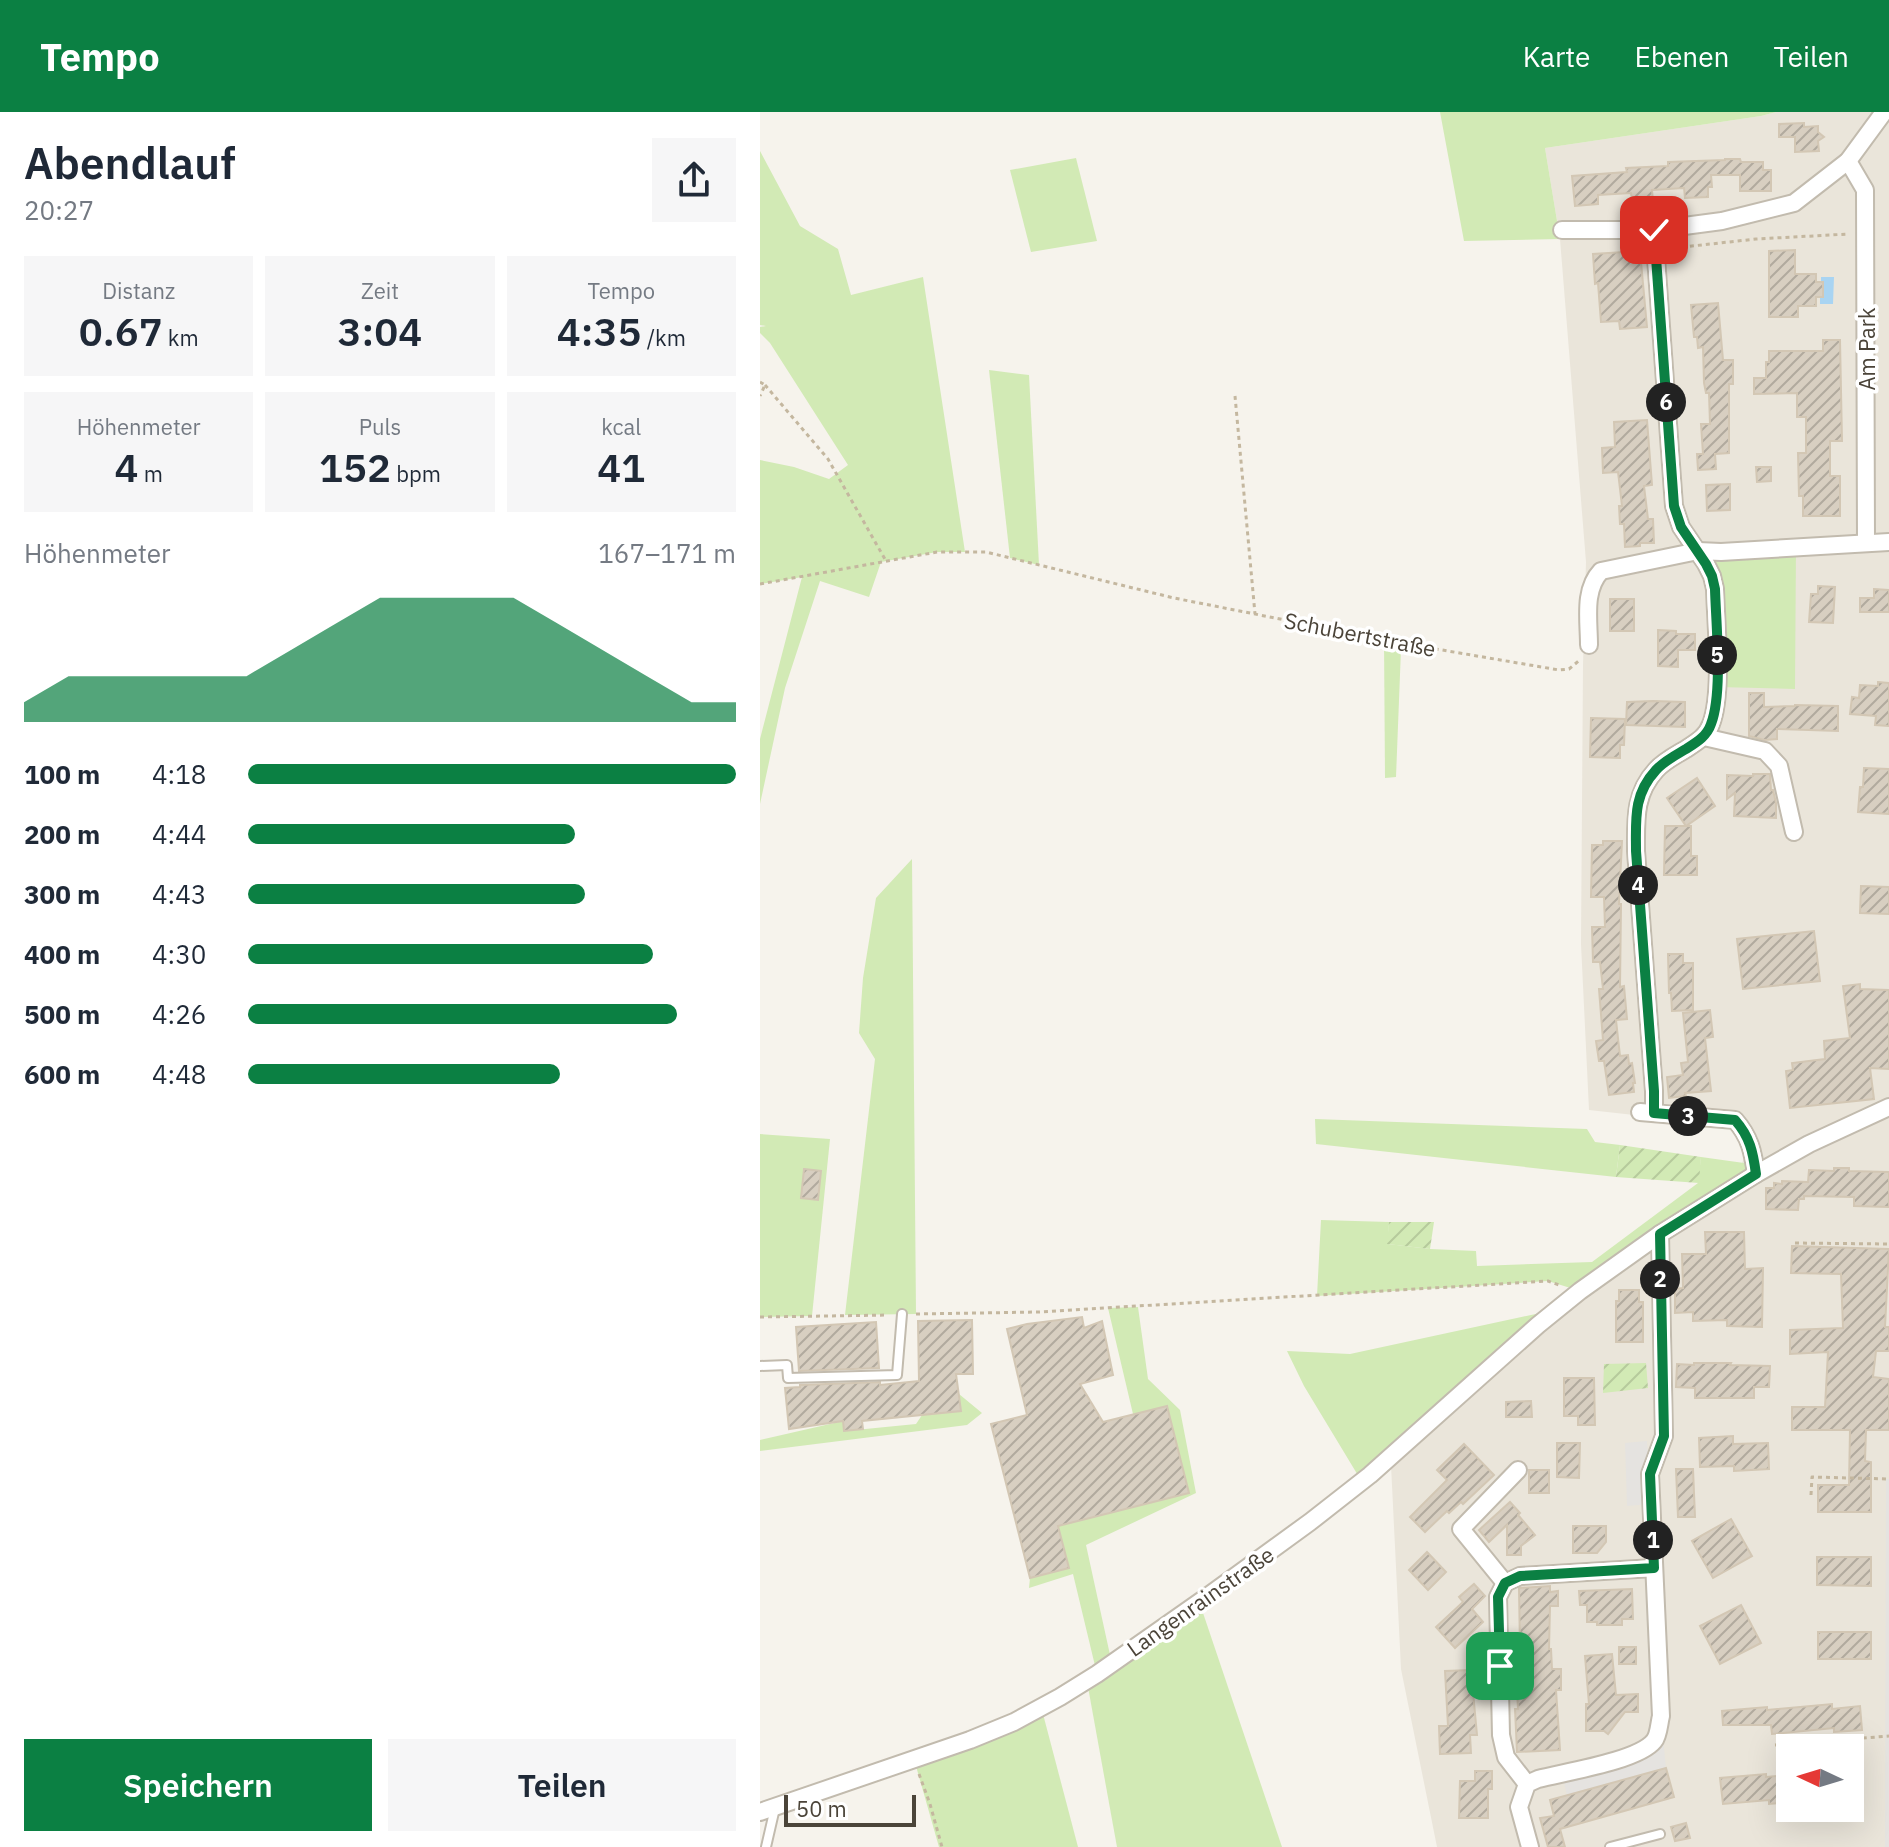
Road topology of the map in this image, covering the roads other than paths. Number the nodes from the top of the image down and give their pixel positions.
1 (1884, 112) edge
2 (1848, 161) junction
3 (1562, 230) dead end
4 (1654, 230) junction
5 (1889, 542) edge
6 (1866, 543) junction
7 (1698, 551) junction
8 (1589, 645) road end
9 (1704, 737) junction
10 (1794, 832) dead end
11 (1889, 1107) edge
12 (1756, 1174) junction
13 (1660, 1234) junction
14 (902, 1314) road end
15 (760, 1366) edge
16 (1518, 1470) dead end
17 (1654, 1568) junction
18 (1505, 1583) junction
19 (1527, 1784) junction
20 (767, 1810) edge
21 (1660, 1834) dead end
22 (766, 1847) edge
23 (1530, 1847) edge
24 (1610, 1847) edge

1 - 2 street
2 - 4 street
2 - 6 street, Am Park
3 - 4 street
4 - 7 street
5 - 6 street
6 - 7 street
7 - 8 street
7 - 9 street
9 - 10 street
9 - 12 street
11 - 12 street, Langenrainstraße
12 - 13 street, Langenrainstraße
13 - 17 street
13 - 20 street, Langenrainstraße
14 - 15 lane
16 - 18 street
17 - 18 street
17 - 19 street
18 - 19 street
19 - 23 street
20 - 22 lane
21 - 24 lane

